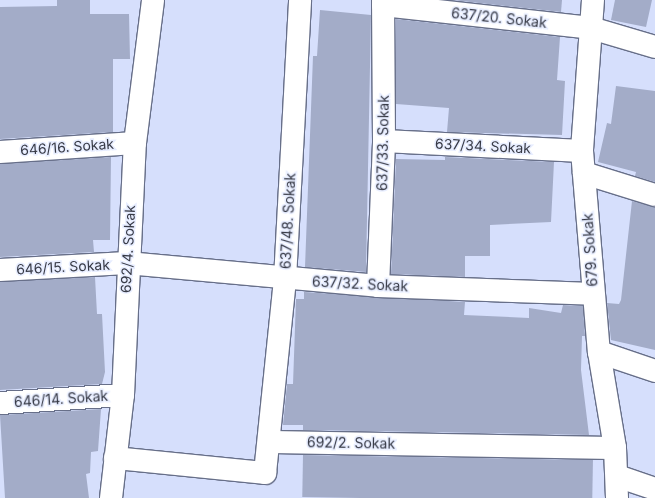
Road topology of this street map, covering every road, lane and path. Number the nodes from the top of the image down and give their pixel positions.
1 (153, 0) edge
2 (300, 0) edge
3 (593, 0) edge
4 (383, 3) edge
5 (591, 28) junction
6 (655, 46) edge
7 (384, 141) junction
8 (135, 143) junction
9 (582, 151) junction
10 (0, 152) edge
11 (584, 174) junction
12 (655, 195) edge
13 (127, 263) junction
14 (0, 270) edge
15 (285, 279) junction
16 (378, 286) junction
17 (593, 294) junction
18 (599, 352) junction
19 (655, 371) edge
20 (123, 395) junction
21 (0, 403) edge
22 (269, 442) junction
23 (615, 448) junction
24 (115, 458) junction
25 (617, 476) junction
26 (655, 489) edge
27 (111, 498) edge
28 (617, 498) edge

1 - 8 street, 692/4. Sokak
2 - 15 street, 637/48. Sokak
3 - 5 street, 679. Sokak
4 - 5 street, 637/20. Sokak
4 - 7 street, 637/33. Sokak
5 - 6 street, 637/20. Sokak
5 - 9 street, 679. Sokak
7 - 9 street, 637/34. Sokak
7 - 16 street, 637/33. Sokak
8 - 10 street, 646/16. Sokak
8 - 13 street, 692/4. Sokak
9 - 11 street, 679. Sokak
11 - 12 street
11 - 17 street, 679. Sokak
13 - 14 street, 646/15. Sokak
13 - 15 street, 637/32. Sokak
13 - 20 street, 692/4. Sokak
15 - 16 street, 637/32. Sokak
15 - 22 street, 637/48. Sokak
16 - 17 street, 637/32. Sokak
17 - 18 street, 679. Sokak
18 - 19 street
18 - 23 street, 679. Sokak
20 - 21 street, 646/14. Sokak
20 - 24 street, 692/4. Sokak
22 - 23 street, 692/2. Sokak
22 - 24 street
23 - 25 street, 679. Sokak
24 - 27 street, 692/4. Sokak
25 - 26 street
25 - 28 street, 679. Sokak

